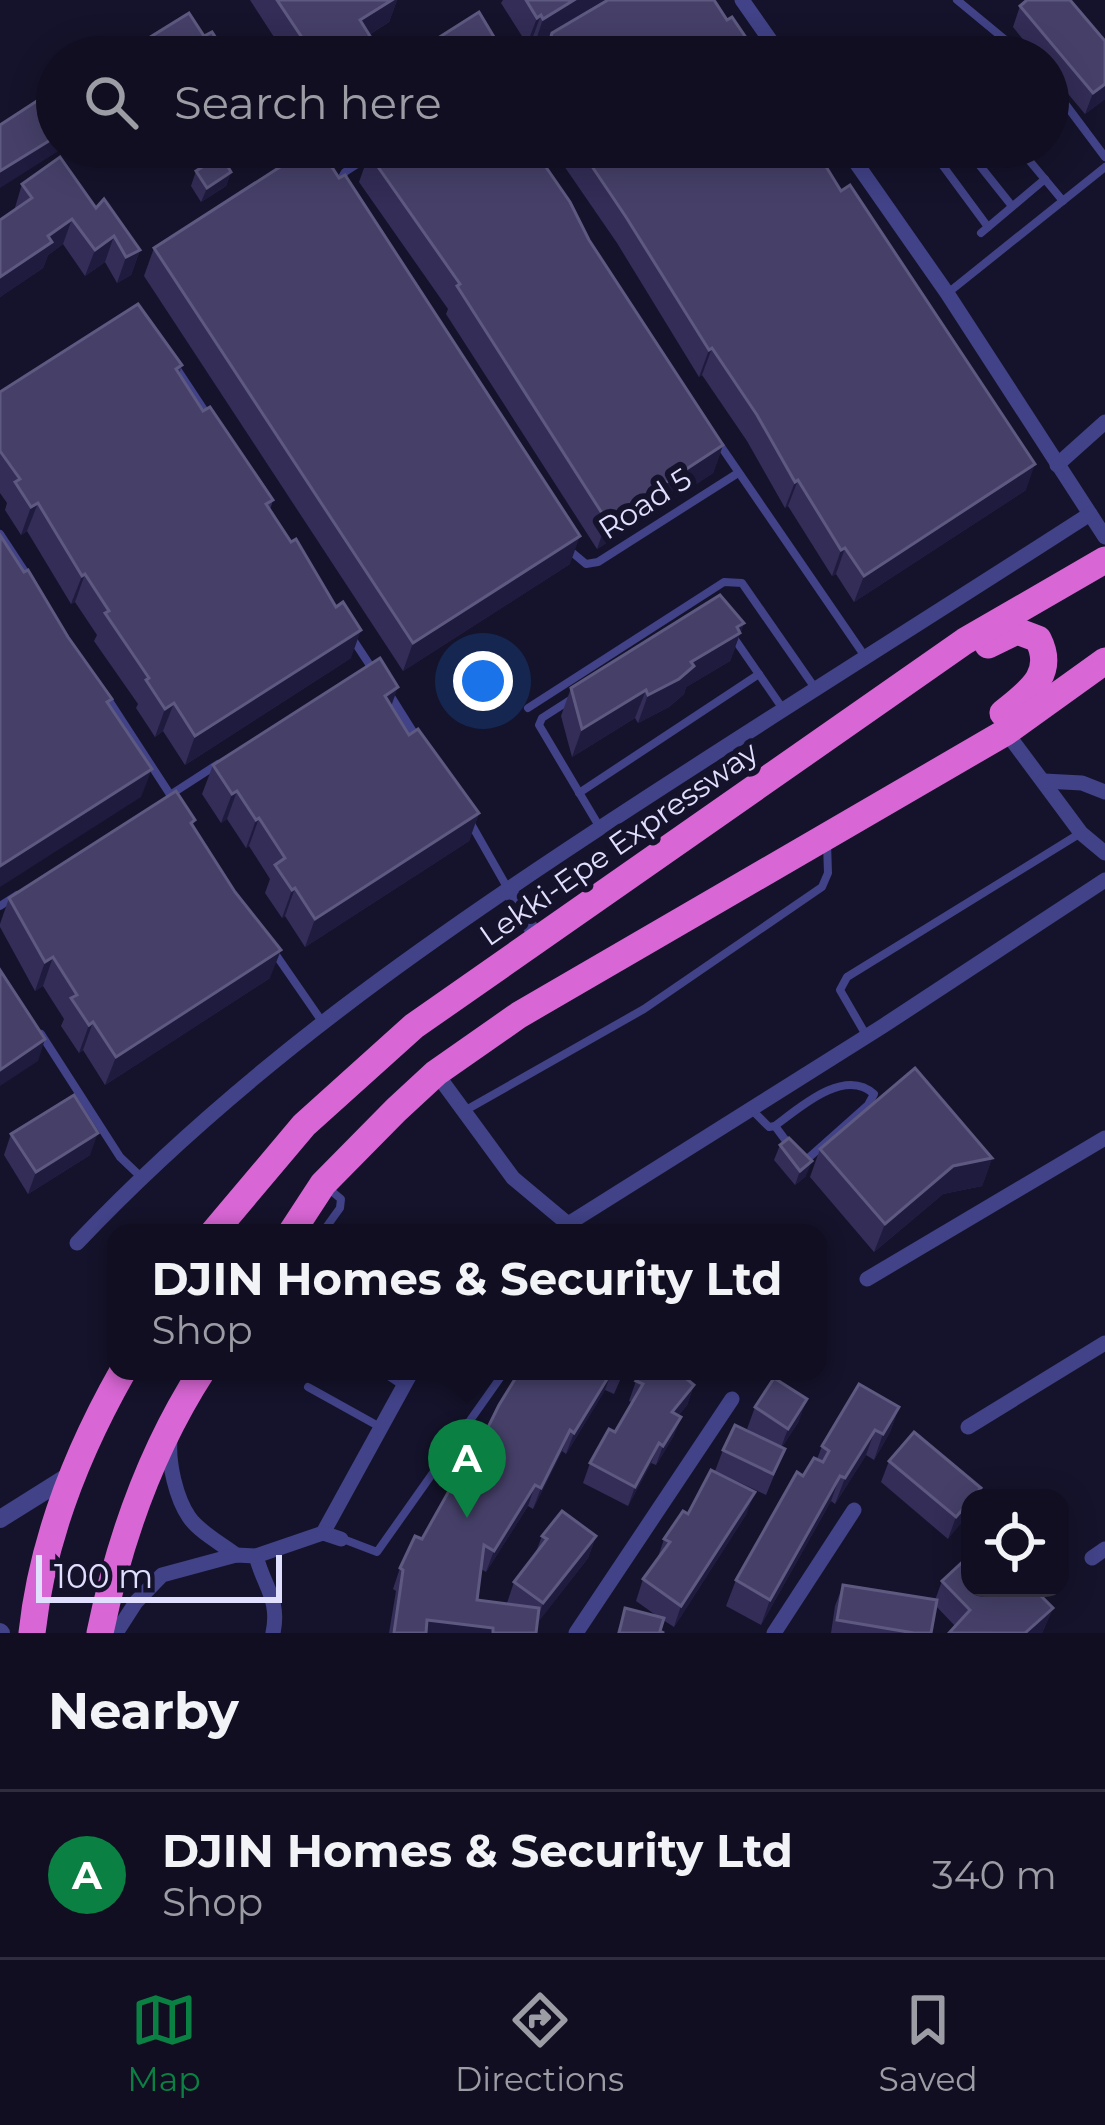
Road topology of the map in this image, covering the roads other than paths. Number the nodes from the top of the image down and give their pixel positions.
1 (742, 0) edge
2 (957, 0) edge
3 (767, 36) edge
4 (1001, 36) edge
5 (1069, 109) edge
6 (1105, 157) edge
7 (1105, 167) edge
8 (351, 168) edge
9 (860, 168) edge
10 (943, 168) edge
11 (982, 168) edge
12 (1036, 168) edge
13 (1045, 179) junction
14 (339, 193) edge
15 (1063, 201) junction
16 (1012, 206) junction
17 (947, 293) junction
18 (167, 354) edge
19 (211, 422) edge
20 (1105, 422) edge
21 (717, 440) edge
22 (1057, 465) junction
23 (738, 472) junction
24 (1090, 514) junction
25 (1103, 531) edge
26 (0, 534) edge
27 (562, 540) edge
28 (1105, 560) edge
29 (33, 584) edge
30 (341, 621) edge
31 (734, 637) edge
32 (864, 655) junction
33 (1105, 661) edge
34 (370, 665) junction
35 (759, 674) junction
36 (350, 678) edge
37 (96, 682) edge
38 (815, 688) junction
39 (578, 695) edge
40 (528, 708) dead end
41 (783, 709) junction
42 (847, 726) junction
43 (1006, 732) junction
44 (419, 742) edge
45 (230, 756) edge
46 (1044, 781) junction
47 (1105, 792) edge
48 (579, 793) junction
49 (170, 795) junction
50 (460, 805) edge
51 (151, 808) edge
52 (180, 810) edge
53 (600, 828) junction
54 (1081, 833) junction
55 (826, 836) junction
56 (1105, 853) edge
57 (1105, 880) edge
58 (508, 888) junction
59 (19, 894) edge
60 (0, 906) edge
61 (674, 925) junction
62 (263, 935) edge
63 (539, 941) junction
64 (31, 1019) edge
65 (321, 1020) junction
66 (867, 1036) junction
67 (436, 1073) junction
68 (751, 1108) junction
69 (465, 1111) junction
70 (775, 1126) junction
71 (1105, 1138) edge
72 (140, 1176) junction
73 (323, 1184) junction
74 (220, 1224) edge
75 (297, 1224) edge
76 (328, 1224) edge
77 (557, 1224) edge
78 (567, 1224) edge
79 (77, 1243) dead end
80 (867, 1279) dead end
81 (1105, 1343) edge
82 (118, 1380) edge
83 (196, 1380) edge
84 (407, 1380) edge
85 (500, 1380) edge
86 (308, 1387) dead end
87 (732, 1399) dead end
88 (173, 1414) junction
89 (968, 1426) dead end
90 (381, 1428) junction
91 (76, 1471) junction
92 (854, 1510) dead end
93 (0, 1519) edge
94 (322, 1533) junction
95 (341, 1539) joint
96 (236, 1555) junction
97 (256, 1556) junction
98 (32, 1633) edge
99 (100, 1633) edge
100 (116, 1633) edge
101 (273, 1633) edge
102 (576, 1633) edge
103 (774, 1633) edge

1 - 3 street
2 - 4 lane
5 - 6 lane
7 - 15 lane
8 - 14 lane
9 - 17 street
10 - 16 lane
11 - 16 lane
12 - 13 lane
13 - 15 lane
13 - 16 lane
15 - 17 lane
17 - 22 street
18 - 19 lane
20 - 22 street
21 - 23 lane, Road 5
22 - 24 street
23 - 27 lane, Road 5
23 - 32 lane, Road 5
24 - 25 street
24 - 32 street
26 - 29 lane
28 - 42 highway, Lekki-Epe Expressway
30 - 34 lane
31 - 35 lane
32 - 38 street
33 - 43 highway
34 - 36 lane
34 - 44 lane
35 - 41 lane
35 - 48 lane
37 - 49 lane
38 - 40 lane
38 - 41 street
39 - 48 lane
41 - 53 street
42 - 61 highway
42 - 63 highway, Lekki-Epe Expressway
43 - 46 street
43 - 55 highway
45 - 49 lane
46 - 47 street
46 - 54 street
48 - 53 lane
49 - 51 lane
49 - 52 lane
50 - 58 lane
53 - 58 street
54 - 56 street
54 - 66 lane
55 - 61 highway
55 - 69 lane
57 - 66 street
58 - 63 street
58 - 65 street
59 - 60 lane
61 - 67 highway
62 - 65 lane
63 - 74 highway, Lekki-Epe Expressway
64 - 72 lane
65 - 72 street
66 - 68 street
67 - 69 street
67 - 73 highway
68 - 70 lane
68 - 78 street
69 - 77 street
70 - 70 lane
71 - 80 street
72 - 79 street
73 - 75 highway
73 - 76 lane
81 - 89 street
82 - 91 highway
83 - 88 highway
84 - 90 street
85 - 95 lane
86 - 90 lane
87 - 102 street
88 - 96 street
88 - 99 highway
90 - 94 street
91 - 93 street
91 - 98 highway
92 - 103 street
94 - 95 street
94 - 97 street
96 - 97 street
96 - 100 street
97 - 101 street

